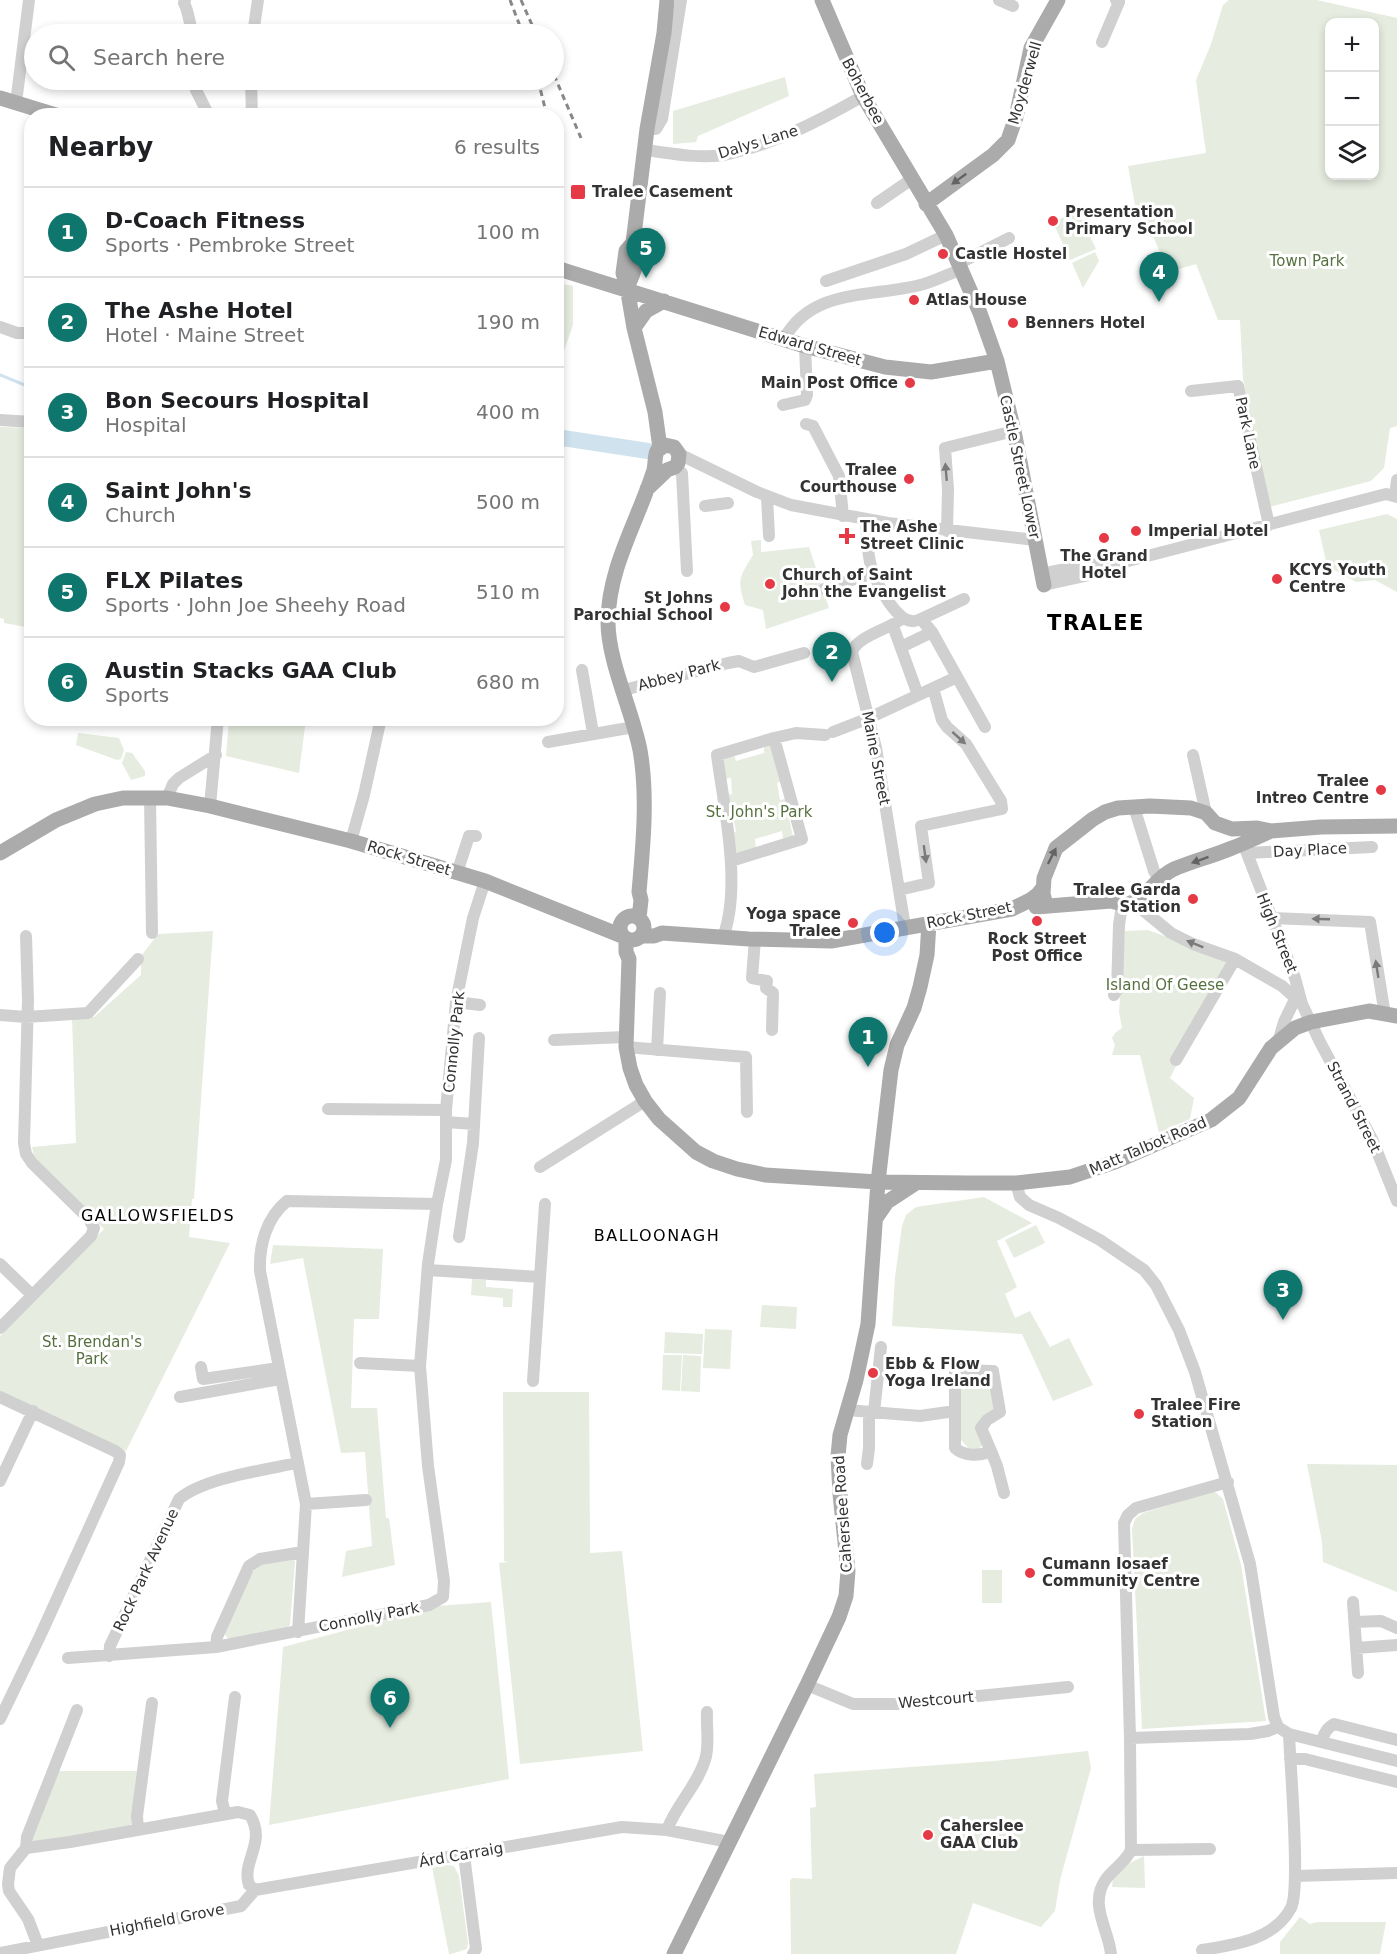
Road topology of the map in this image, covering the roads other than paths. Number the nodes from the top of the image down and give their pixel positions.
1 (29, 0) edge
2 (258, 0) edge
3 (667, 0) edge
4 (681, 0) edge
5 (822, 0) edge
6 (999, 0) edge
7 (1058, 0) edge
8 (1116, 0) edge
9 (184, 1) edge
10 (1013, 6) dead end
11 (26, 24) edge
12 (189, 24) edge
13 (254, 24) edge
14 (24, 40) edge
15 (1102, 42) dead end
16 (196, 90) edge
17 (251, 90) edge
18 (863, 96) junction
19 (0, 98) edge
20 (16, 103) junction
21 (32, 108) edge
22 (205, 108) edge
23 (252, 108) edge
24 (647, 129) junction
25 (645, 150) junction
26 (912, 178) junction
27 (877, 202) dead end
28 (926, 204) junction
29 (946, 235) junction
30 (1009, 238) dead end
31 (961, 266) junction
32 (564, 270) edge
33 (826, 281) dead end
34 (627, 288) junction
35 (664, 301) junction
36 (0, 327) edge
37 (634, 328) junction
38 (24, 333) edge
39 (784, 339) junction
40 (805, 346) junction
41 (997, 361) junction
42 (1191, 391) dead end
43 (783, 405) dead end
44 (0, 420) edge
45 (24, 422) edge
46 (806, 424) dead end
47 (1014, 431) junction
48 (669, 458) junction
49 (1397, 480) edge
50 (767, 496) junction
51 (1396, 496) edge
52 (728, 503) dead end
53 (705, 506) dead end
54 (843, 516) junction
55 (866, 520) junction
56 (1269, 525) junction
57 (947, 531) junction
58 (769, 536) dead end
59 (1035, 540) junction
60 (687, 571) dead end
61 (873, 573) junction
62 (1043, 579) joint
63 (824, 589) dead end
64 (964, 598) dead end
65 (903, 618) junction
66 (921, 619) junction
67 (893, 626) junction
68 (932, 632) junction
69 (901, 647) junction
70 (804, 653) dead end
71 (582, 670) dead end
72 (957, 677) junction
73 (933, 688) junction
74 (624, 690) junction
75 (918, 695) junction
76 (869, 718) junction
77 (218, 726) edge
78 (379, 726) edge
79 (634, 727) junction
80 (985, 727) dead end
81 (592, 733) junction
82 (774, 738) junction
83 (548, 742) dead end
84 (216, 755) junction
85 (1193, 755) dead end
86 (150, 797) junction
87 (167, 798) junction
88 (210, 806) junction
89 (1135, 811) junction
90 (1206, 813) junction
91 (1397, 826) edge
92 (1232, 829) junction
93 (1275, 831) junction
94 (476, 836) dead end
95 (351, 841) junction
96 (1372, 847) dead end
97 (1246, 848) junction
98 (0, 853) edge
99 (731, 861) junction
100 (457, 873) junction
101 (1159, 879) junction
102 (485, 881) junction
103 (1042, 889) junction
104 (899, 890) junction
105 (1025, 904) junction
106 (1046, 906) junction
107 (1125, 909) junction
108 (1272, 918) junction
109 (929, 923) junction
110 (905, 927) junction
111 (632, 929) junction
112 (152, 933) dead end
113 (26, 936) dead end
114 (723, 937) junction
115 (755, 939) junction
116 (1229, 957) junction
117 (138, 959) dead end
118 (1296, 978) junction
119 (660, 993) dead end
120 (1116, 993) dead end
121 (1294, 998) junction
122 (456, 1002) junction
123 (480, 1005) dead end
124 (0, 1016) edge
125 (1391, 1016) edge
126 (26, 1017) junction
127 (1314, 1022) junction
128 (772, 1030) dead end
129 (479, 1038) dead end
130 (1279, 1039) junction
131 (554, 1040) dead end
132 (625, 1042) junction
133 (657, 1050) junction
134 (1176, 1060) dead end
135 (645, 1101) junction
136 (328, 1109) dead end
137 (747, 1112) dead end
138 (446, 1116) junction
139 (474, 1124) junction
140 (540, 1167) dead end
141 (878, 1182) junction
142 (916, 1182) junction
143 (1016, 1183) junction
144 (1397, 1201) edge
145 (437, 1204) junction
146 (545, 1204) dead end
147 (876, 1218) junction
148 (459, 1237) dead end
149 (0, 1264) edge
150 (428, 1270) junction
151 (540, 1277) junction
152 (32, 1295) junction
153 (0, 1328) edge
154 (881, 1347) dead end
155 (360, 1363) dead end
156 (420, 1366) junction
157 (201, 1367) dead end
158 (279, 1373) junction
159 (533, 1382) dead end
160 (0, 1397) edge
161 (180, 1397) dead end
162 (847, 1410) junction
163 (33, 1411) junction
164 (954, 1411) junction
165 (871, 1412) junction
166 (991, 1451) junction
167 (297, 1463) junction
168 (867, 1464) dead end
169 (0, 1481) edge
170 (1228, 1482) junction
171 (1004, 1493) dead end
172 (366, 1500) dead end
173 (306, 1504) junction
174 (303, 1552) junction
175 (1353, 1602) dead end
176 (1354, 1622) junction
177 (1397, 1628) edge
178 (298, 1632) junction
179 (1397, 1646) edge
180 (216, 1647) junction
181 (1356, 1648) junction
182 (109, 1656) junction
183 (68, 1658) dead end
184 (1358, 1673) dead end
185 (807, 1685) junction
186 (1068, 1687) dead end
187 (235, 1697) dead end
188 (152, 1703) dead end
189 (77, 1710) dead end
190 (706, 1712) dead end
191 (0, 1719) edge
192 (1280, 1726) junction
193 (1130, 1738) junction
194 (1397, 1740) edge
195 (1321, 1742) junction
196 (1290, 1759) junction
197 (1397, 1761) edge
198 (1397, 1782) edge
199 (225, 1813) junction
200 (138, 1830) junction
201 (667, 1830) junction
202 (729, 1842) junction
203 (26, 1848) junction
204 (1210, 1849) dead end
205 (1131, 1850) junction
206 (464, 1855) junction
207 (1397, 1872) edge
208 (1295, 1876) junction
209 (255, 1890) junction
210 (38, 1945) junction
211 (1203, 1950) dead end
212 (0, 1953) edge
213 (472, 1954) edge
214 (674, 1954) edge
215 (1111, 1954) edge

1 - 11 street
2 - 13 street
3 - 24 main road
4 - 24 street
5 - 18 main road, Boherbee
6 - 10 street
7 -> 28 main road, Moyderwell
8 - 15 street
9 - 12 street
14 - 20 street
16 - 22 street
17 - 23 street
18 - 25 street, Dalys Lane
18 - 26 main road, Boherbee
19 - 20 main road
20 - 21 main road
24 - 25 main road
25 - 34 main road
26 - 27 street
26 - 28 main road, Boherbee
28 - 29 main road, Boherbee
29 - 31 main road, Boherbee
29 - 33 street
30 - 31 street
31 - 39 street
31 - 41 main road, Castle Street Lower
32 - 34 main road, Edward Street
34 - 35 main road, Edward Street
34 - 37 main road
35 - 37 main road
35 - 39 main road, Edward Street
36 - 38 street
37 - 48 main road
39 - 40 main road, Edward Street
40 - 41 main road, Edward Street
40 - 43 street
41 - 47 main road, Castle Street Lower
42 - 56 street, Park Lane
44 - 45 street
46 - 54 street
57 -> 47 street
47 - 59 main road, Castle Street Lower
48 - 50 street
48 - 60 street
48 - 74 main road
49 - 51 street
50 - 54 street
50 - 58 street
51 - 56 street
52 - 53 street
54 - 55 street
55 - 57 street
55 - 61 street
56 - 62 street
57 - 59 street
59 - 62 main road, Castle Street Lower
61 - 63 street
61 - 65 street
64 - 66 street
65 - 66 street
65 - 67 street, Maine Street
66 - 68 street
67 - 69 street
67 - 76 street, Maine Street
68 - 69 street
68 - 72 street
69 - 75 street
70 - 74 street, Abbey Park
71 - 81 street
72 - 73 street
72 - 80 street
73 - 75 street
73 -> 104 street
74 - 79 main road
75 - 76 street
76 - 82 street
76 - 104 street, Maine Street
77 - 84 street
78 - 95 street
79 - 81 street
79 - 111 main road, Matt Talbot Road
81 - 83 street
82 - 99 street
82 - 99 street
84 - 87 street
84 - 88 street
85 - 90 street
86 - 87 main road, Rock Street
86 - 98 main road, Rock Street
86 - 112 street
87 - 88 main road, Rock Street
88 - 95 main road, Rock Street
89 - 90 main road
89 - 101 street
103 -> 89 main road
90 - 92 main road
91 - 93 main road
92 - 93 main road
92 - 97 main road
93 - 97 main road
94 - 100 street
95 - 100 main road, Rock Street
96 - 97 street, Day Place
97 -> 101 main road
97 - 108 street, High Street
99 - 114 street
100 - 102 main road, Rock Street
101 - 107 main road
102 - 111 main road, Rock Street
102 - 122 street, Connolly Park
103 - 105 main road, Rock Street
103 - 106 main road
104 - 110 street, Maine Street
105 - 106 main road, Rock Street
105 - 109 main road, Rock Street
106 - 107 main road, Rock Street
116 -> 107 street
107 - 120 street
108 - 118 street, High Street
125 -> 108 street
109 - 110 main road, Rock Street
109 - 141 main road, Caherslee Road
110 - 115 main road, Rock Street
111 - 114 main road, Rock Street
111 - 132 main road, Matt Talbot Road
113 - 126 street
114 - 115 main road, Rock Street
115 - 128 street
116 - 121 street
116 - 134 street
117 - 126 street
118 - 121 street, High Street
118 - 121 street
119 - 133 street
121 - 127 street, High Street
121 - 130 street
122 - 123 street
122 - 138 street, Connolly Park
124 - 126 street
125 - 127 main road, Matt Talbot Road
126 - 152 street
127 - 130 main road, Matt Talbot Road
127 - 144 street, Strand Street
129 - 139 street
130 - 143 main road, Matt Talbot Road
131 - 132 street
132 - 133 street
132 - 135 main road, Matt Talbot Road
133 - 137 street
135 - 140 street
135 - 141 main road, Matt Talbot Road
136 - 138 street
138 - 139 street
138 - 145 street, Connolly Park
139 - 148 street
141 - 142 main road, Matt Talbot Road
141 - 147 main road, Caherslee Road
142 - 143 main road, Matt Talbot Road
142 - 147 main road
143 - 170 street
145 - 150 street, Connolly Park
145 - 158 street, Connolly Park
146 - 151 street
147 - 162 main road, Caherslee Road
149 - 152 street
150 - 151 street
150 - 156 street, Connolly Park
151 - 159 street
152 - 153 street
154 - 165 street
155 - 156 street
156 - 178 street, Connolly Park
157 - 158 street
158 - 161 street
158 - 167 street, Connolly Park
160 - 163 street
162 - 165 street
162 - 185 main road, Caherslee Road
163 - 169 street
163 - 191 street
164 - 165 street
164 - 166 street
164 - 166 street
165 - 168 street
166 - 171 street
167 - 173 street, Connolly Park
167 - 182 street, Rock Park Avenue
170 - 192 street
170 - 193 street
172 - 173 street
173 - 174 street, Connolly Park
174 - 178 street, Connolly Park
174 - 180 street
175 - 176 street
176 - 177 street
176 - 181 street
178 - 180 street, Rock Park Avenue
179 - 181 street
180 - 182 street, Rock Park Avenue
181 - 184 street
182 - 183 street, Rock Park Avenue
185 - 186 street, Westcourt
185 - 202 main road, Caherslee Road
187 - 199 street
188 - 200 street
189 - 203 street
190 - 201 street
192 - 193 street
192 - 195 street
192 - 196 street
193 - 205 street
194 - 195 street
195 - 197 street
196 - 198 street
196 - 208 street
199 - 200 street
199 - 209 street
200 - 203 street
201 - 202 street, Árd Carraig
201 - 206 street, Árd Carraig
202 - 214 main road, Caherslee Road
203 - 210 street
204 - 205 street
205 - 215 street
206 - 209 street, Árd Carraig
206 - 213 street
207 - 208 street
208 - 211 street
209 - 210 street, Highfield Grove
210 - 212 street, Highfield Grove

